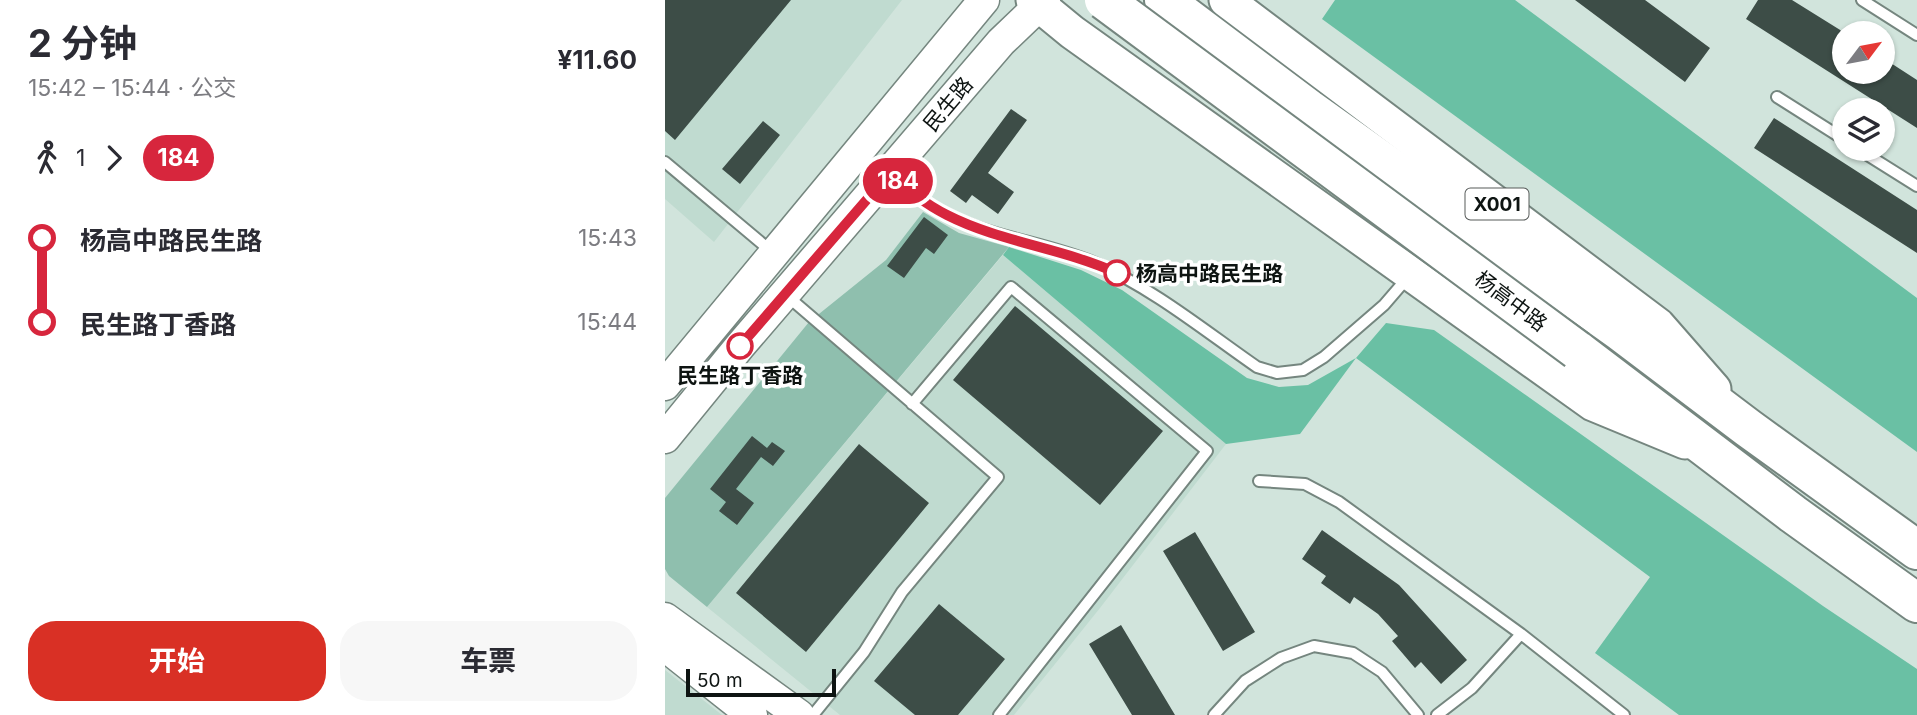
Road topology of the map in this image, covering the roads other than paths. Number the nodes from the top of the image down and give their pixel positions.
1 (983, 0) edge
2 (1104, 0) edge
3 (1164, 0) edge
4 (1226, 0) edge
5 (1863, 0) edge
6 (1040, 2) edge
7 (1917, 35) edge
8 (1777, 97) dead end
9 (1832, 132) edge
10 (1877, 161) edge
11 (665, 162) edge
12 (889, 174) junction
13 (1917, 187) edge
14 (774, 253) junction
15 (1411, 275) junction
16 (785, 294) junction
17 (665, 385) edge
18 (912, 404) junction
19 (1748, 428) junction
20 (665, 438) edge
21 (1716, 456) junction
22 (1259, 481) dead end
23 (1917, 550) edge
24 (1917, 603) edge
25 (665, 618) edge
26 (1521, 634) junction
27 (665, 646) edge
28 (752, 715) edge
29 (799, 715) edge
30 (813, 715) edge
31 (999, 715) edge
32 (1214, 715) edge
33 (1418, 715) edge
34 (1437, 715) edge
35 (1624, 715) edge

1 - 14 main road, 民生路
2 - 21 highway, 杨高中路, bridge
3 - 19 highway, 杨高中路 / X001
4 - 19 main road, 杨高中路 / X001
5 - 7 lane
6 - 12 main road, 民生路
6 - 15 main road
8 - 9 lane
10 - 13 lane
11 - 14 lane
12 - 15 lane
12 - 16 main road, 民生路
14 - 17 main road, 民生路
15 - 21 main road
16 - 18 lane
16 - 20 main road, 民生路
18 - 30 lane
18 - 31 lane
19 - 23 highway, 杨高中路 / X001
21 - 24 highway, 杨高中路
22 - 26 lane
25 - 29 main road
26 - 34 lane
26 - 35 lane
27 - 28 main road
32 - 33 lane

